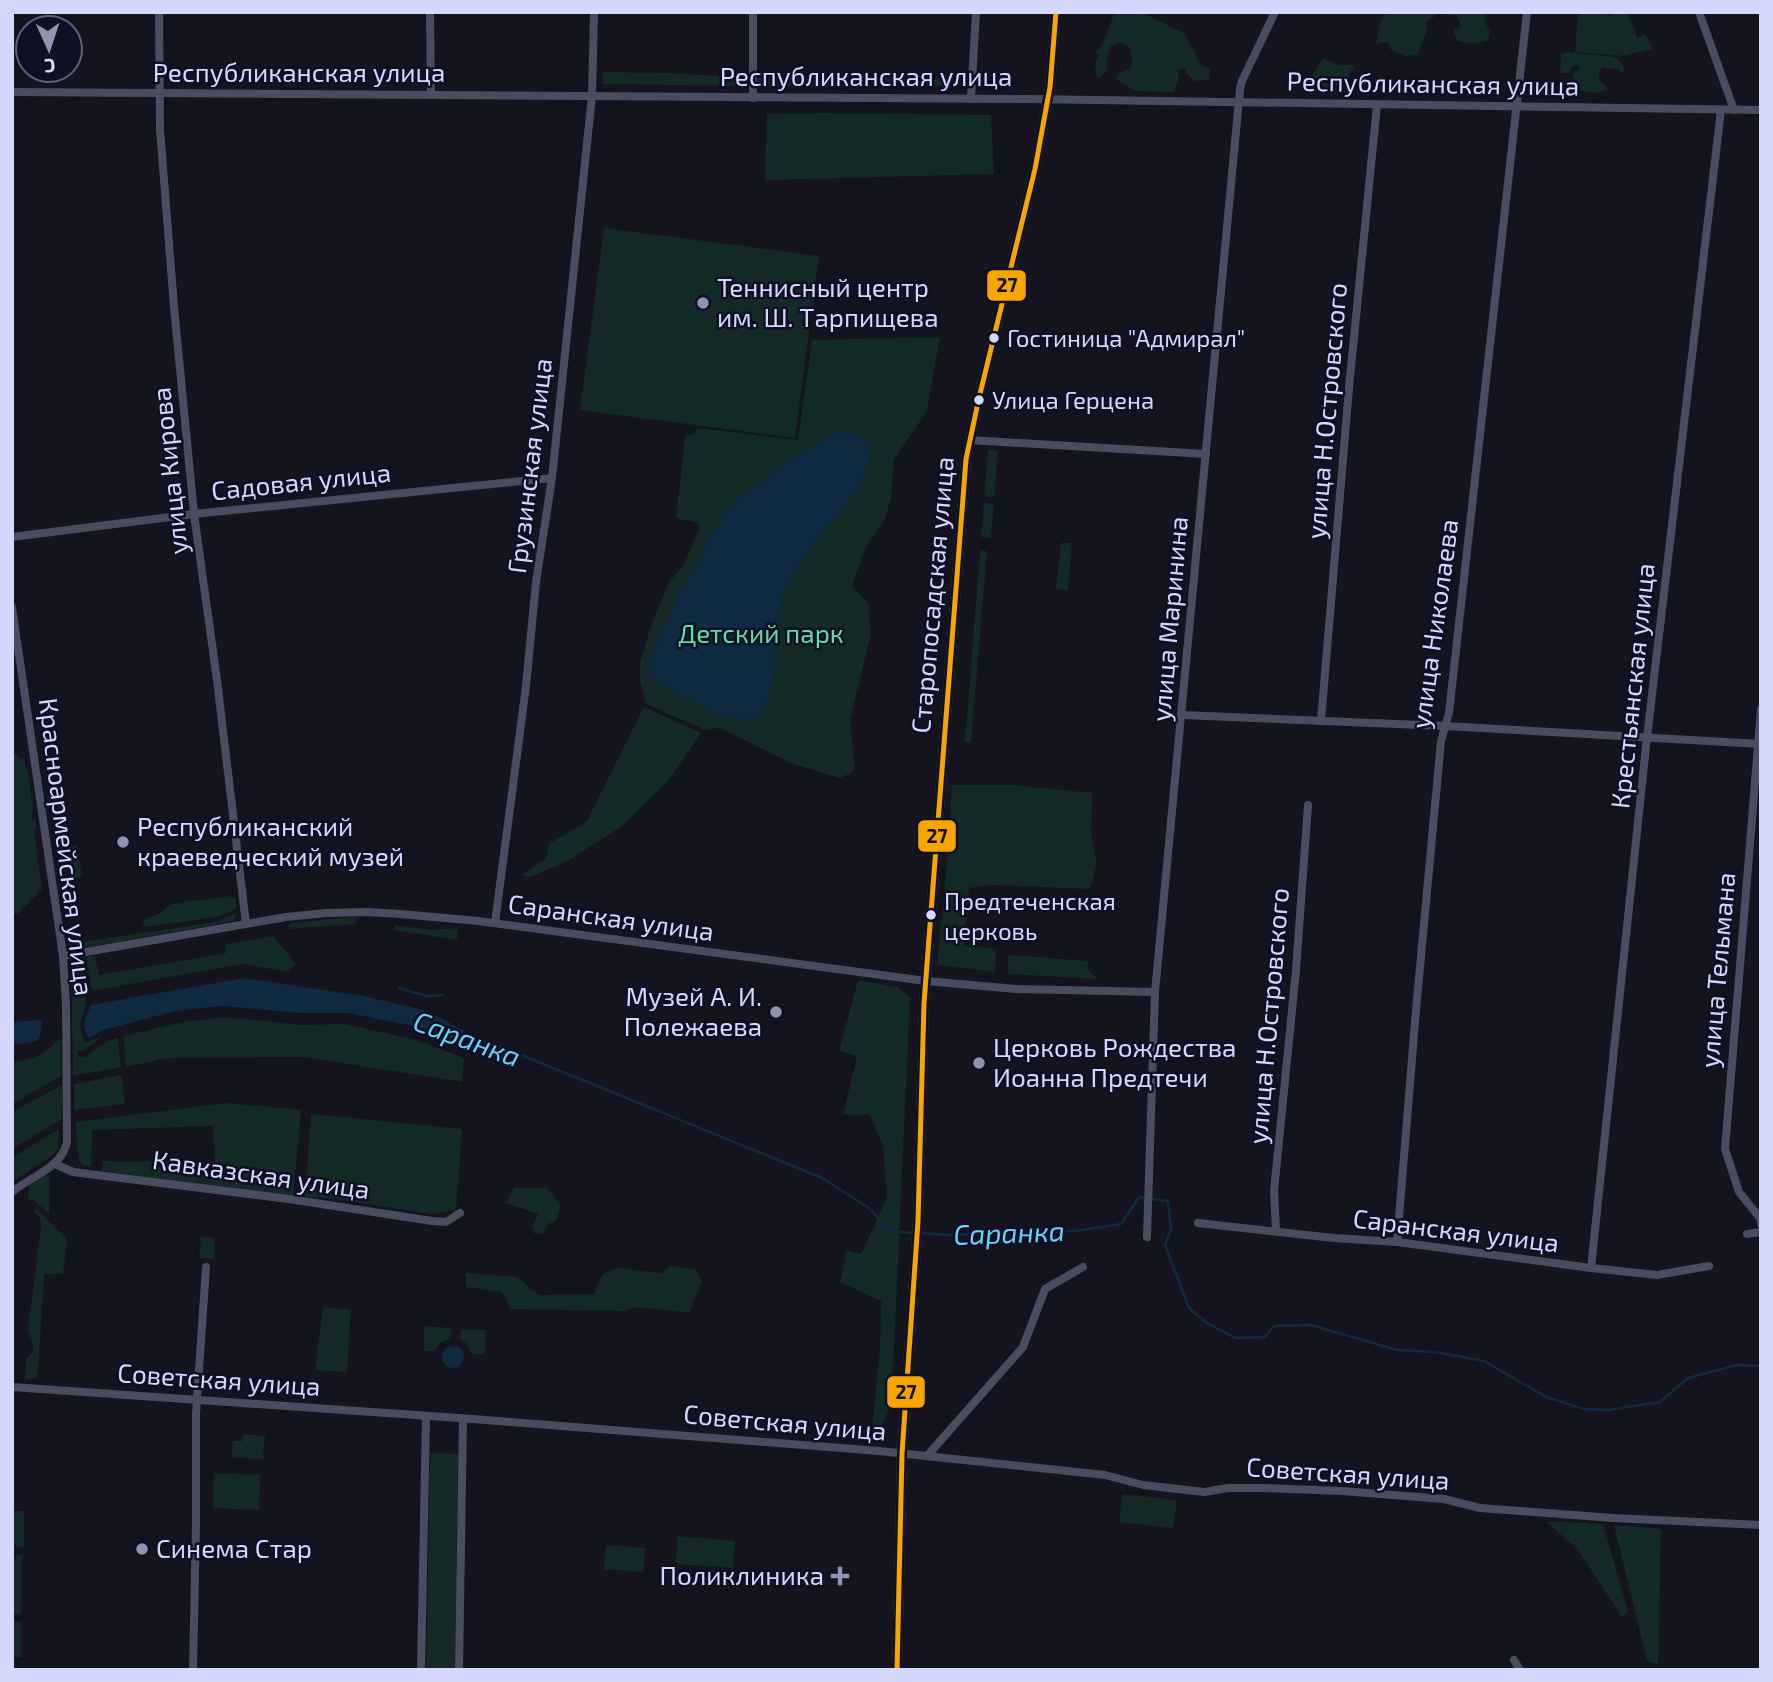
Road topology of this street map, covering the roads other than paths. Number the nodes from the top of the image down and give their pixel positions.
1 (159, 12) edge
2 (430, 12) edge
3 (594, 12) edge
4 (752, 12) edge
5 (976, 12) edge
6 (1056, 12) edge
7 (1275, 12) edge
8 (1527, 12) edge
9 (1699, 12) edge
10 (12, 92) edge
11 (159, 93) junction
12 (431, 95) junction
13 (592, 96) junction
14 (753, 98) junction
15 (971, 99) junction
16 (1049, 100) junction
17 (1239, 103) junction
18 (1377, 105) junction
19 (1516, 107) junction
20 (1721, 110) junction
21 (1734, 110) junction
22 (1761, 110) edge
23 (969, 440) junction
24 (1206, 454) junction
25 (552, 478) junction
26 (194, 514) junction
27 (12, 537) edge
28 (12, 607) edge
29 (1761, 709) edge
30 (1182, 715) junction
31 (1321, 721) junction
32 (1445, 726) junction
33 (1647, 737) junction
34 (1759, 744) edge
35 (1308, 805) dead end
36 (246, 923) junction
37 (495, 923) junction
38 (63, 956) junction
39 (926, 981) junction
40 (1155, 992) junction
41 (55, 1164) junction
42 (12, 1192) edge
43 (460, 1213) dead end
44 (1198, 1223) dead end
45 (1761, 1224) edge
46 (1276, 1231) junction
47 (1761, 1232) edge
48 (1747, 1234) dead end
49 (1147, 1237) dead end
50 (1397, 1241) junction
51 (1709, 1266) dead end
52 (205, 1267) dead end
53 (1083, 1267) dead end
54 (1591, 1268) junction
55 (12, 1387) edge
56 (197, 1399) junction
57 (426, 1417) junction
58 (463, 1419) junction
59 (902, 1454) junction
60 (927, 1455) junction
61 (1761, 1525) edge
62 (1514, 1660) dead end
63 (193, 1670) edge
64 (422, 1670) edge
65 (458, 1670) edge
66 (897, 1670) edge
67 (1520, 1670) edge

1 - 11 street, улица Кирова
2 - 12 street
3 - 13 street, Грузинская улица
4 - 14 street
5 - 15 street
6 - 16 main road, Старопосадская улица
7 - 17 street, улица Маринина
8 - 19 street, улица Николаева
9 - 21 street
10 - 11 street, Республиканская улица
11 - 12 street, Республиканская улица
11 - 26 street, улица Кирова
12 - 13 street, Республиканская улица
13 - 14 street, Республиканская улица
13 - 25 street, Грузинская улица
14 - 15 street, Республиканская улица
15 - 16 street, Республиканская улица
16 - 17 street, Республиканская улица
16 - 23 main road, Старопосадская улица
17 - 18 street, Республиканская улица
17 - 24 street, улица Маринина
18 - 19 street, Республиканская улица
18 - 31 street, улица Н.Островского
19 - 20 street, Республиканская улица
19 - 32 street, улица Николаева
20 - 21 street, Республиканская улица
20 - 33 street, Крестьянская улица
21 - 22 street, Республиканская улица
23 - 24 street
23 - 39 main road, Старопосадская улица
24 - 30 street, улица Маринина
25 - 26 street, Садовая улица
25 - 37 street, Грузинская улица
26 - 27 street, Садовая улица
26 - 36 street, улица Кирова
28 - 38 street, Красноармейская улица
29 - 34 street, улица Тельмана
30 - 31 street
30 - 40 street, улица Маринина
31 - 32 street
32 - 33 street
32 - 50 street, улица Николаева
33 - 34 street
33 - 54 street, Крестьянская улица
34 - 45 street, улица Тельмана
35 - 46 street, улица Н.Островского
36 - 37 street, Саранская улица
36 - 38 street, Саранская улица
37 - 39 street, Саранская улица
38 - 41 street, Красноармейская улица
39 - 40 street, Саранская улица
39 - 59 main road, Старопосадская улица
40 - 49 street, улица Маринина
41 - 42 street
41 - 43 street, Кавказская улица
44 - 46 street, Саранская улица
46 - 50 street, Саранская улица
47 - 48 street
50 - 54 street, Саранская улица
51 - 54 street, Саранская улица
52 - 56 street
53 - 60 street
55 - 56 street, Советская улица
56 - 57 street, Советская улица
56 - 63 street
57 - 58 street, Советская улица
57 - 64 street
58 - 59 street, Советская улица
58 - 65 street
59 - 60 street, Советская улица
59 - 66 main road, Старопосадская улица
60 - 61 street, Советская улица
62 - 67 street

